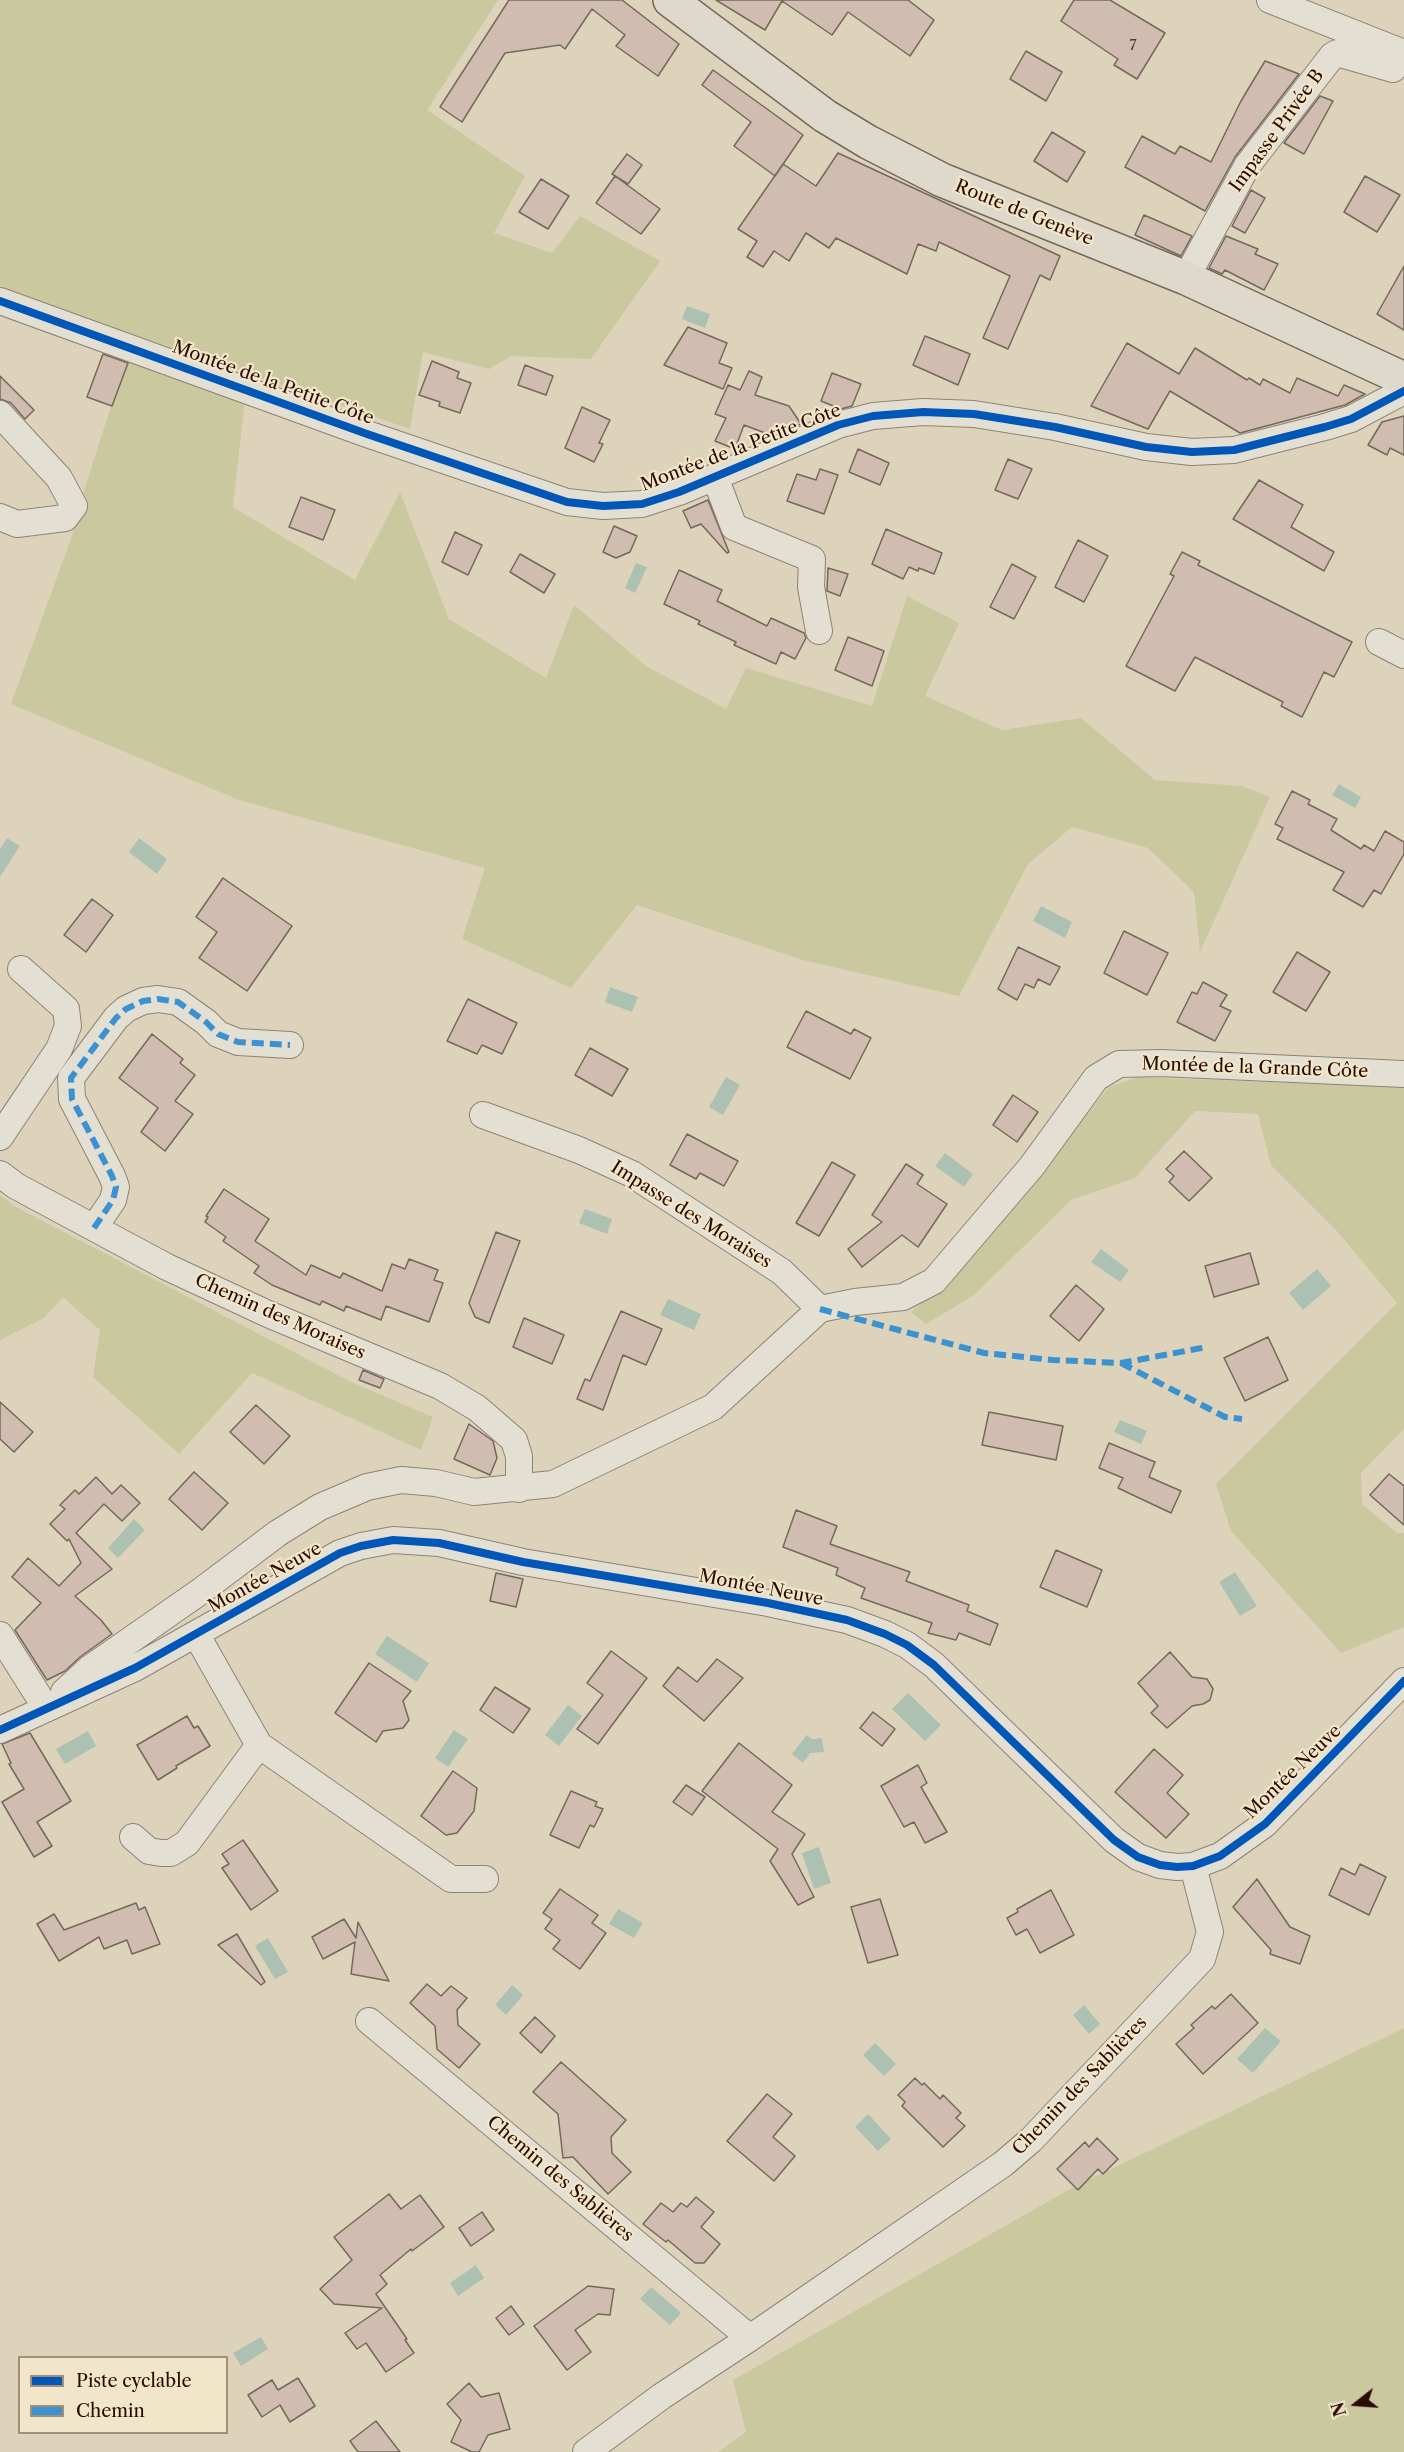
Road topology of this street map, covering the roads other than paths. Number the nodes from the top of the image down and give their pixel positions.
1 (670, 0) edge
2 (1270, 0) edge
3 (1404, 53) edge
4 (1404, 59) edge
5 (1186, 278) junction
6 (0, 301) edge
7 (1404, 379) edge
8 (1404, 391) edge
9 (0, 414) edge
10 (716, 477) junction
11 (0, 517) edge
12 (819, 631) dead end
13 (1379, 642) dead end
14 (1404, 654) edge
15 (21, 969) dead end
16 (290, 1045) dead end
17 (1404, 1074) edge
18 (483, 1115) dead end
19 (0, 1137) edge
20 (0, 1174) edge
21 (94, 1228) junction
22 (820, 1309) junction
23 (527, 1487) junction
24 (196, 1634) junction
25 (0, 1635) edge
26 (1404, 1681) edge
27 (46, 1708) junction
28 (0, 1730) edge
29 (259, 1745) junction
30 (133, 1837) dead end
31 (1193, 1866) junction
32 (485, 1879) dead end
33 (369, 2021) dead end
34 (750, 2338) junction
35 (586, 2452) edge

1 - 5 main road, Route de Genève
2 - 3 street
4 - 5 street, Impasse Privée B
5 - 7 main road, Route de Genève
6 - 10 street, Montée de la Petite Côte
8 - 10 street, Montée de la Petite Côte
9 - 11 street
10 - 12 street
13 - 14 street
15 - 19 street
16 - 21 street
17 - 22 street, Montée de la Grande Côte
18 - 22 street, Impasse des Moraises
20 - 21 street, Chemin des Moraises
21 - 23 street, Chemin des Moraises
22 - 23 street
23 - 27 street
24 - 27 street, Montée Neuve
24 - 29 street
24 - 31 street, Montée Neuve
25 - 27 street
26 - 31 street, Montée Neuve
27 - 28 street, Montée Neuve
29 - 30 street
29 - 32 street
31 - 34 street, Chemin des Sablières
33 - 34 street, Chemin des Sablières
34 - 35 street, Chemin des Sablières

